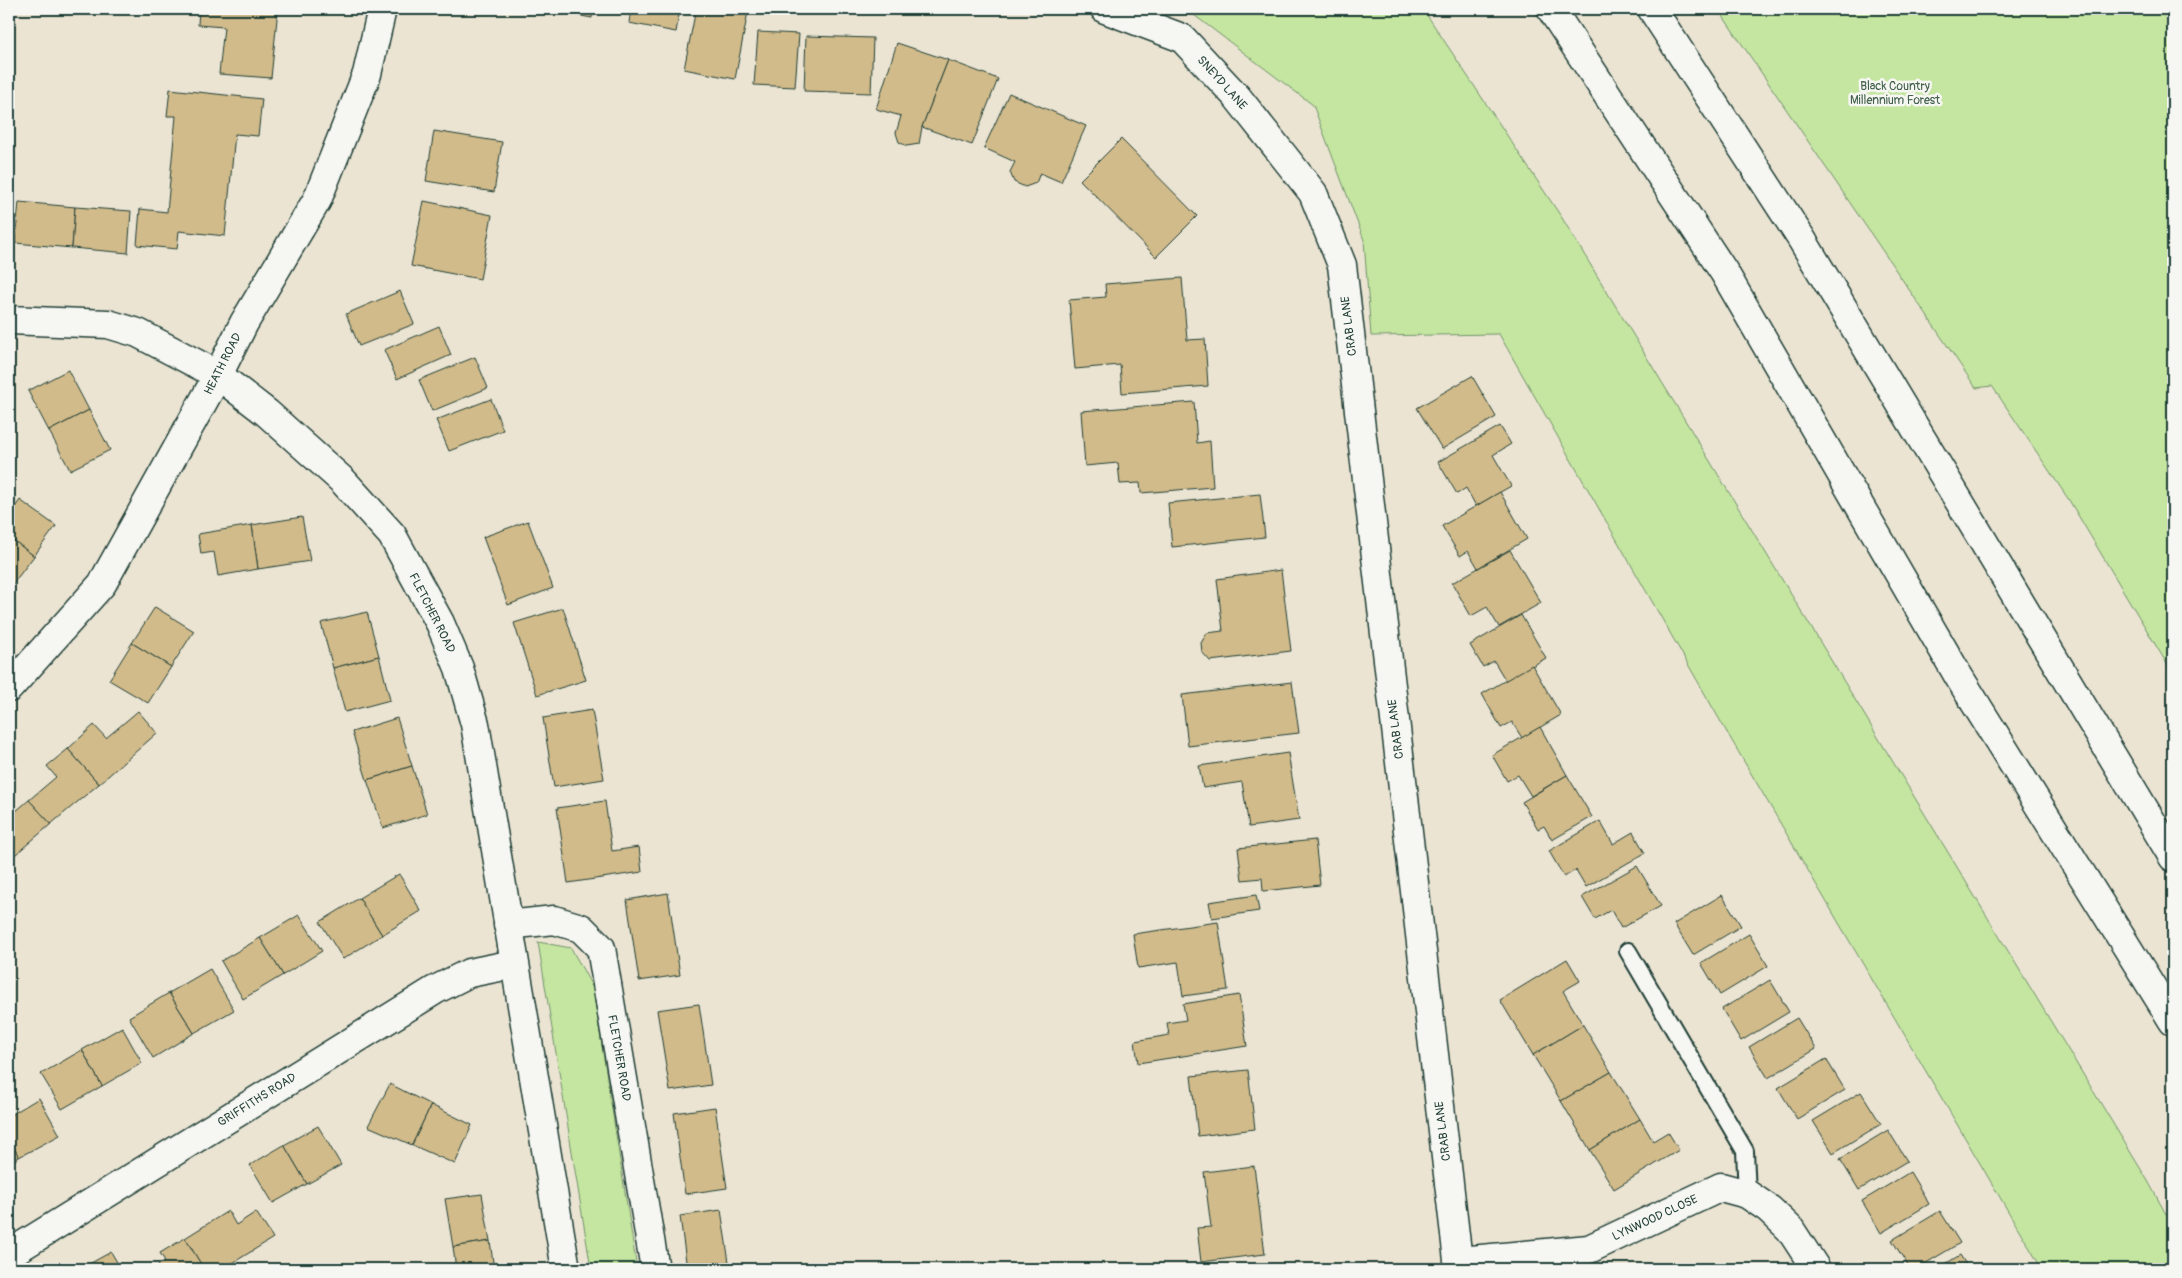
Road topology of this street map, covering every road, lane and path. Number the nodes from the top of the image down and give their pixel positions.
1 (382, 9) edge
2 (1105, 9) edge
3 (1551, 9) edge
4 (1652, 9) edge
5 (1313, 193) joint
6 (9, 320) edge
7 (218, 375) junction
8 (9, 688) edge
9 (2173, 857) edge
10 (508, 925) junction
11 (1628, 951) dead end
12 (514, 964) junction
13 (2173, 1020) edge
14 (1747, 1194) junction
15 (9, 1254) edge
16 (1459, 1265) edge
17 (566, 1269) edge
18 (655, 1269) edge
19 (1816, 1269) edge

1 - 7 main road, HEATH ROAD
2 - 5 main road, SNEYD LANE
3 - 13 main road
4 - 9 main road
5 - 16 main road, CRAB LANE
6 - 7 main road, FLETCHER ROAD
7 - 8 main road, HEATH ROAD
7 - 10 main road, FLETCHER ROAD
10 - 12 main road, FLETCHER ROAD
10 - 18 main road, FLETCHER ROAD
11 - 14 lane
12 - 15 main road, GRIFFITHS ROAD
12 - 17 main road, FLETCHER ROAD
14 - 16 main road, LYNWOOD CLOSE
14 - 19 main road, LYNWOOD CLOSE

